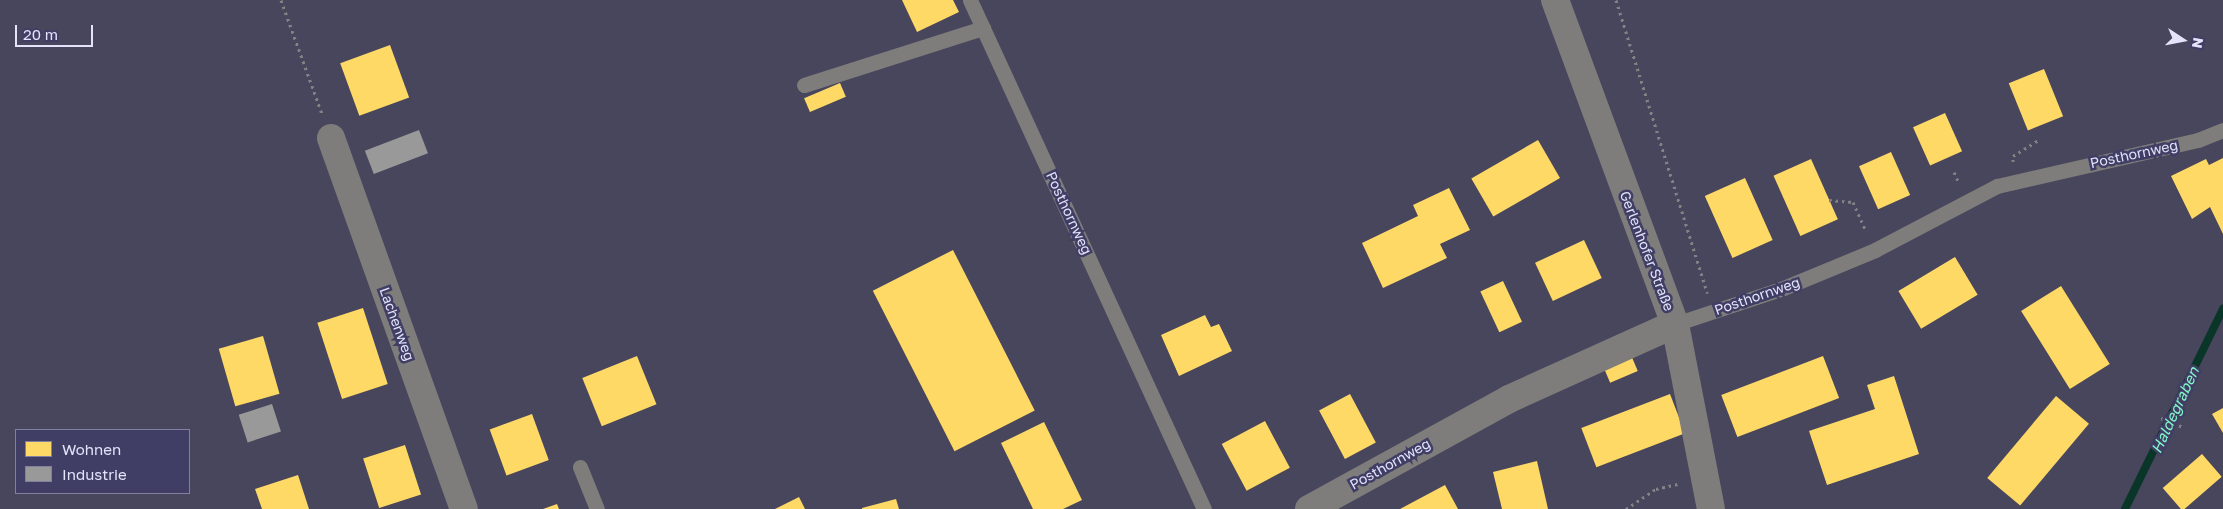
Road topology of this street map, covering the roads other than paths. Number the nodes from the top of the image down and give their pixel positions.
1 (970, 0) edge
2 (1555, 0) edge
3 (982, 28) junction
4 (804, 85) dead end
5 (2223, 130) edge
6 (331, 138) road end
7 (1675, 324) junction
8 (580, 467) dead end
9 (464, 509) edge
10 (597, 509) edge
11 (1204, 509) edge
12 (1310, 509) edge
13 (1711, 509) edge

1 - 3 lane, Posthornweg
2 - 7 street, Gerlenhofer Straße
3 - 4 lane
3 - 11 lane, Posthornweg
5 - 7 lane, Posthornweg
6 - 9 street, Lachenweg
7 - 12 street, Posthornweg
7 - 13 street, Gerlenhofer Straße
8 - 10 lane

